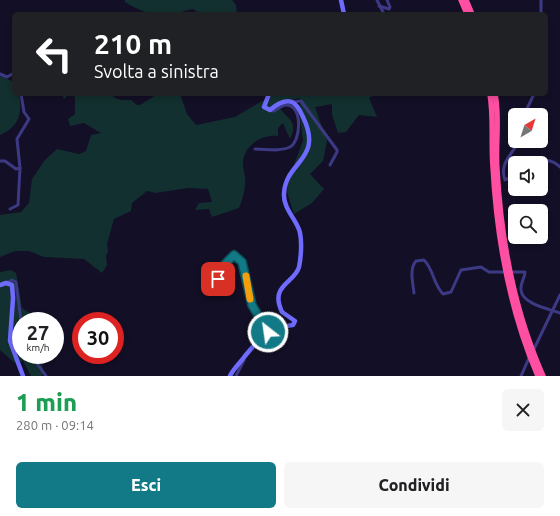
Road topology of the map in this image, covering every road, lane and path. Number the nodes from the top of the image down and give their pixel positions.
1 (340, 0) edge
2 (377, 0) edge
3 (387, 0) edge
4 (461, 0) edge
5 (466, 0) edge
6 (541, 0) edge
7 (379, 6) junction
8 (343, 12) edge
9 (383, 12) edge
10 (466, 12) edge
11 (471, 12) edge
12 (541, 12) edge
13 (0, 74) edge
14 (12, 74) edge
15 (21, 96) edge
16 (268, 96) edge
17 (490, 96) edge
18 (495, 96) edge
19 (533, 96) edge
20 (291, 102) junction
21 (527, 108) edge
22 (270, 110) junction
23 (255, 149) dead end
24 (508, 157) edge
25 (1, 160) edge
26 (548, 161) edge
27 (330, 165) dead end
28 (560, 167) edge
29 (20, 168) junction
30 (508, 178) edge
31 (10, 209) dead end
32 (206, 281) dead end
33 (6, 283) junction
34 (0, 285) edge
35 (414, 293) dead end
36 (560, 295) edge
37 (552, 310) junction
38 (20, 312) edge
39 (560, 313) edge
40 (268, 332) junction
41 (524, 336) junction
42 (245, 356) junction
43 (37, 364) edge
44 (23, 376) edge
45 (46, 376) edge
46 (230, 376) edge
47 (236, 376) edge
48 (521, 376) edge
49 (538, 376) edge
50 (543, 376) edge

1 - 8 street
2 - 7 street
3 - 7 street
4 - 10 highway
5 - 11 highway
6 - 12 street
7 - 9 street
13 - 14 street
15 - 29 street
16 - 22 street
17 - 41 highway
18 - 41 highway
19 - 21 street
20 - 22 street
20 - 27 street
20 - 40 street
22 - 23 street
24 - 30 street
25 - 29 street
26 - 28 street
29 - 31 street
32 - 40 street
33 - 34 street
33 - 38 street
33 - 44 street
35 - 37 street
36 - 37 street
37 - 39 street
37 - 48 street
40 - 42 street
41 - 49 highway
41 - 50 highway
42 - 46 street
42 - 47 street
43 - 45 street

